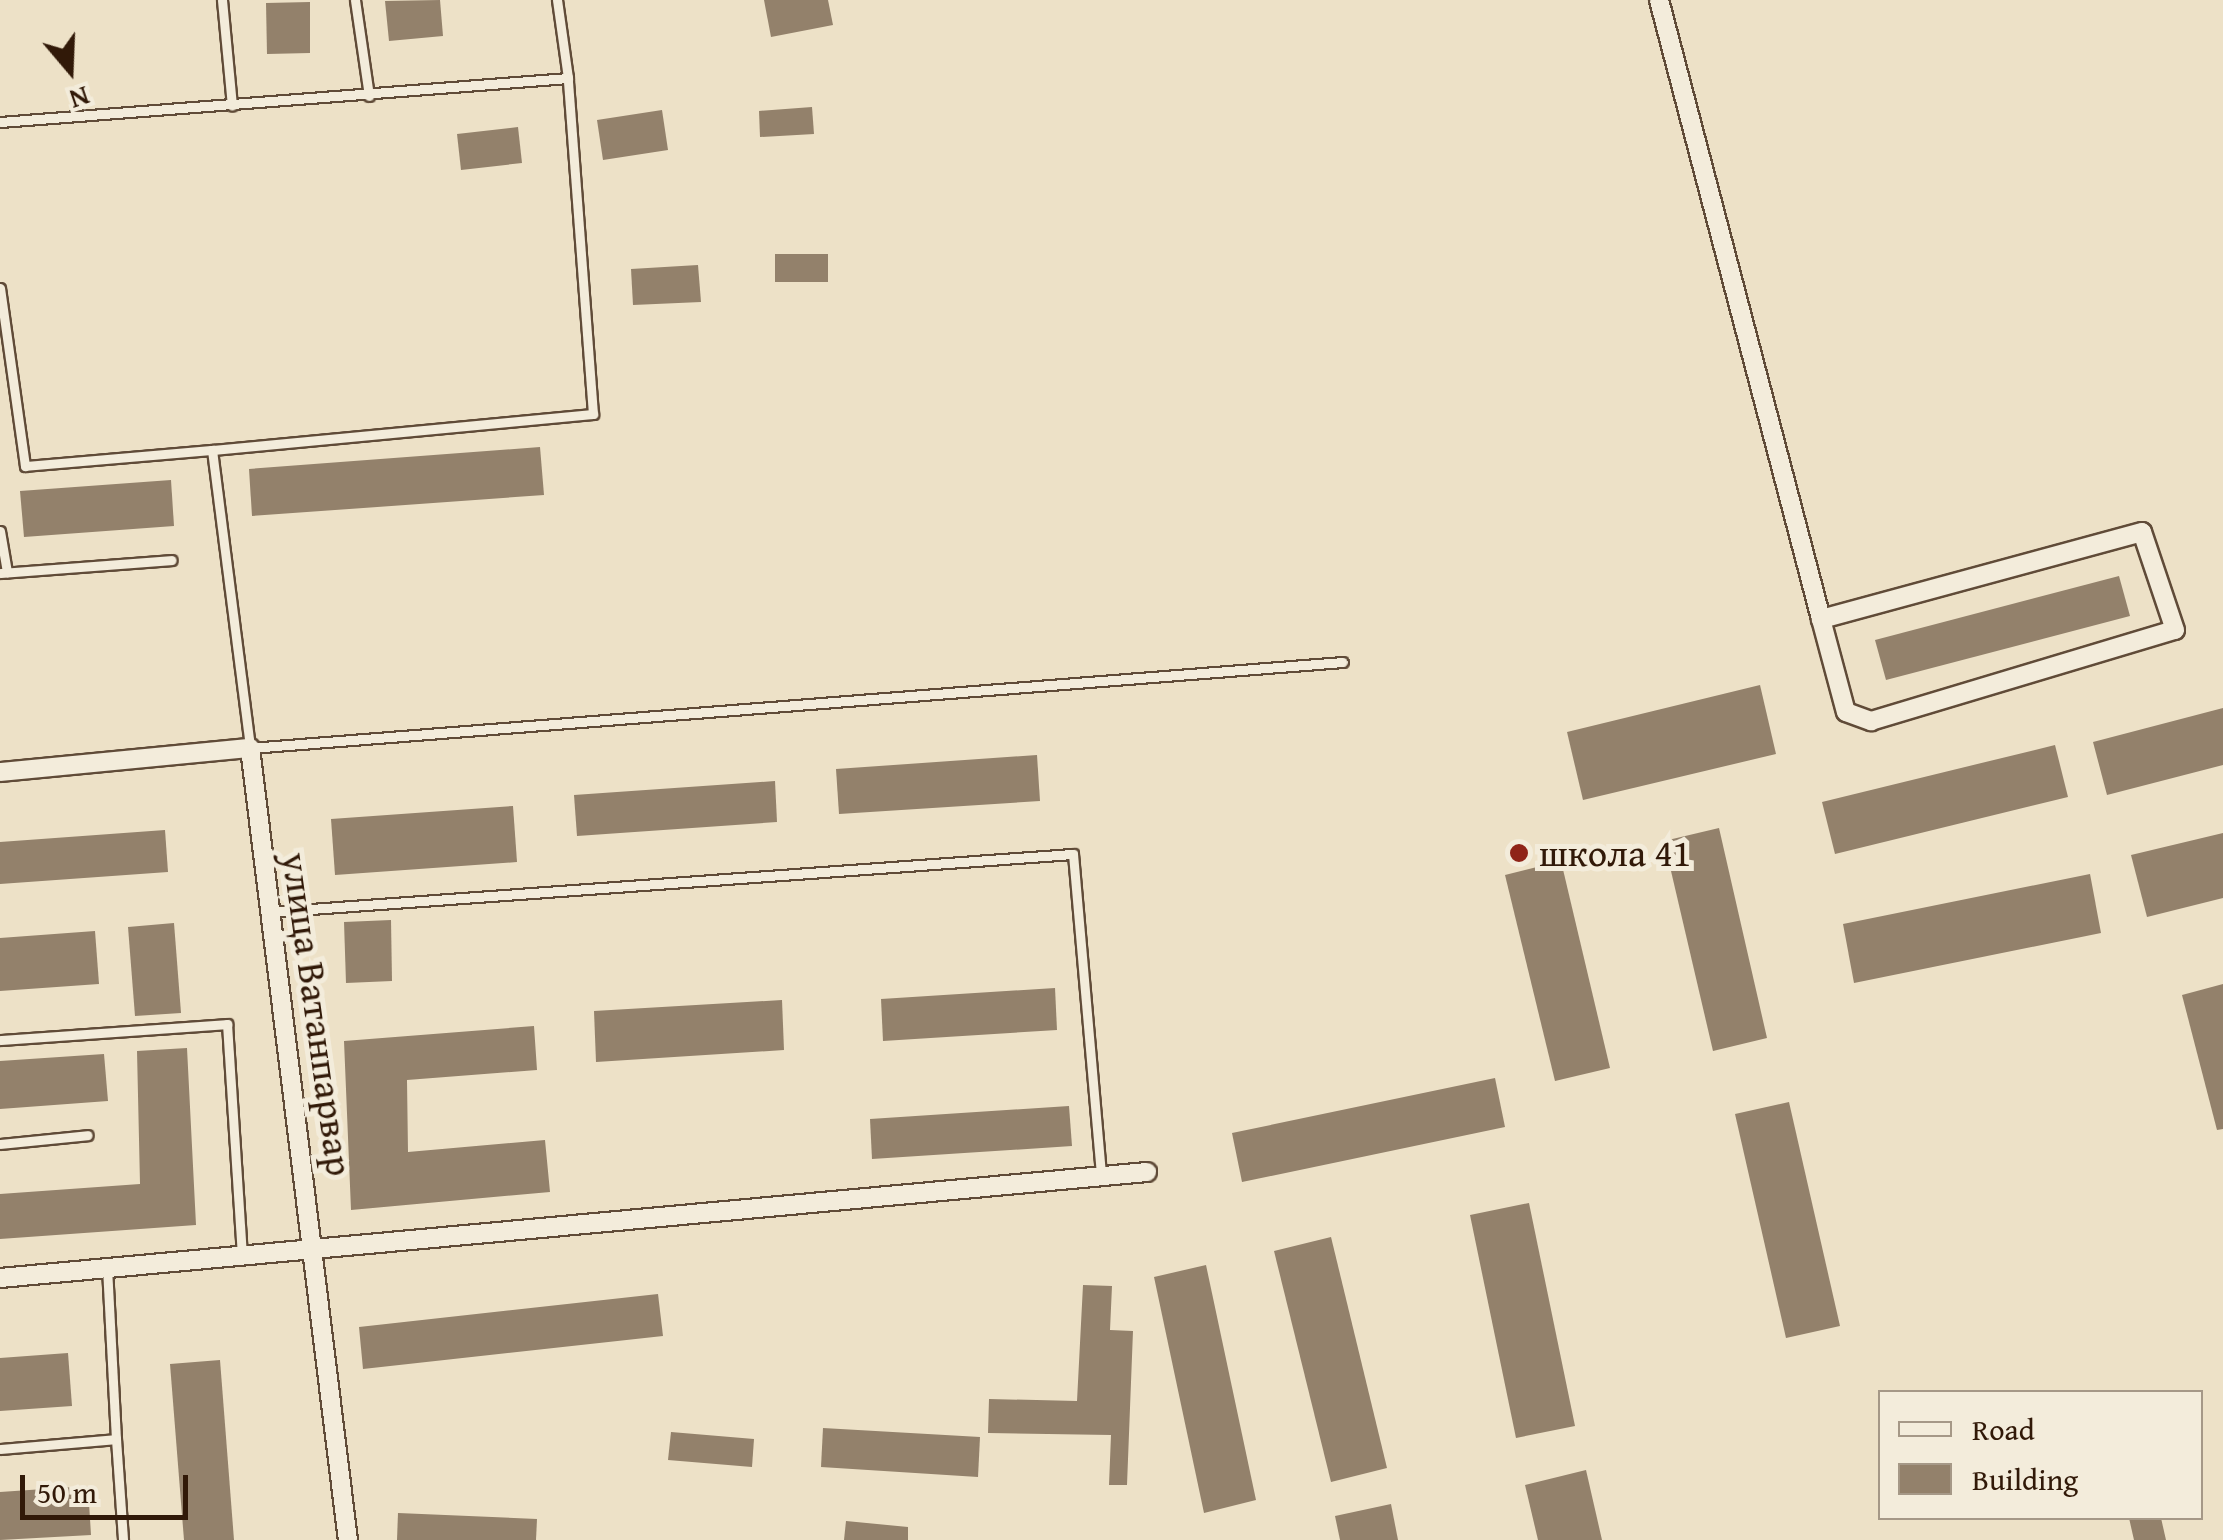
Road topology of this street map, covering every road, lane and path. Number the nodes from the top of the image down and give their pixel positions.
1 (222, 0) edge
2 (355, 0) edge
3 (558, 0) edge
4 (1659, 0) edge
5 (568, 78) junction
6 (369, 96) junction
7 (232, 106) junction
8 (0, 122) edge
9 (0, 288) edge
10 (212, 450) junction
11 (0, 531) edge
12 (172, 560) dead end
13 (4, 573) edge
14 (1821, 619) junction
15 (1343, 662) dead end
16 (250, 748) junction
17 (0, 772) edge
18 (269, 912) junction
19 (0, 1040) edge
20 (88, 1135) dead end
21 (0, 1144) edge
22 (1147, 1172) dead end
23 (1101, 1176) junction
24 (318, 1250) junction
25 (242, 1255) junction
26 (106, 1268) junction
27 (0, 1278) edge
28 (116, 1439) junction
29 (0, 1449) edge
30 (123, 1540) edge
31 (348, 1540) edge

1 - 7 lane
2 - 6 lane
3 - 5 lane
4 - 14 street
5 - 6 lane
5 - 10 lane
6 - 7 lane
7 - 8 lane
9 - 10 lane
10 - 16 lane
11 - 13 lane
12 - 13 lane
14 - 14 street
15 - 16 lane
16 - 17 street
16 - 18 street, улица Ватанпарвар
18 - 23 lane
18 - 24 street, улица Ватанпарвар
19 - 25 lane
20 - 21 lane
22 - 23 street
23 - 24 street
24 - 25 street
24 - 31 street, улица Ватанпарвар
25 - 26 street
26 - 27 street
26 - 28 lane
28 - 29 lane
28 - 30 lane

